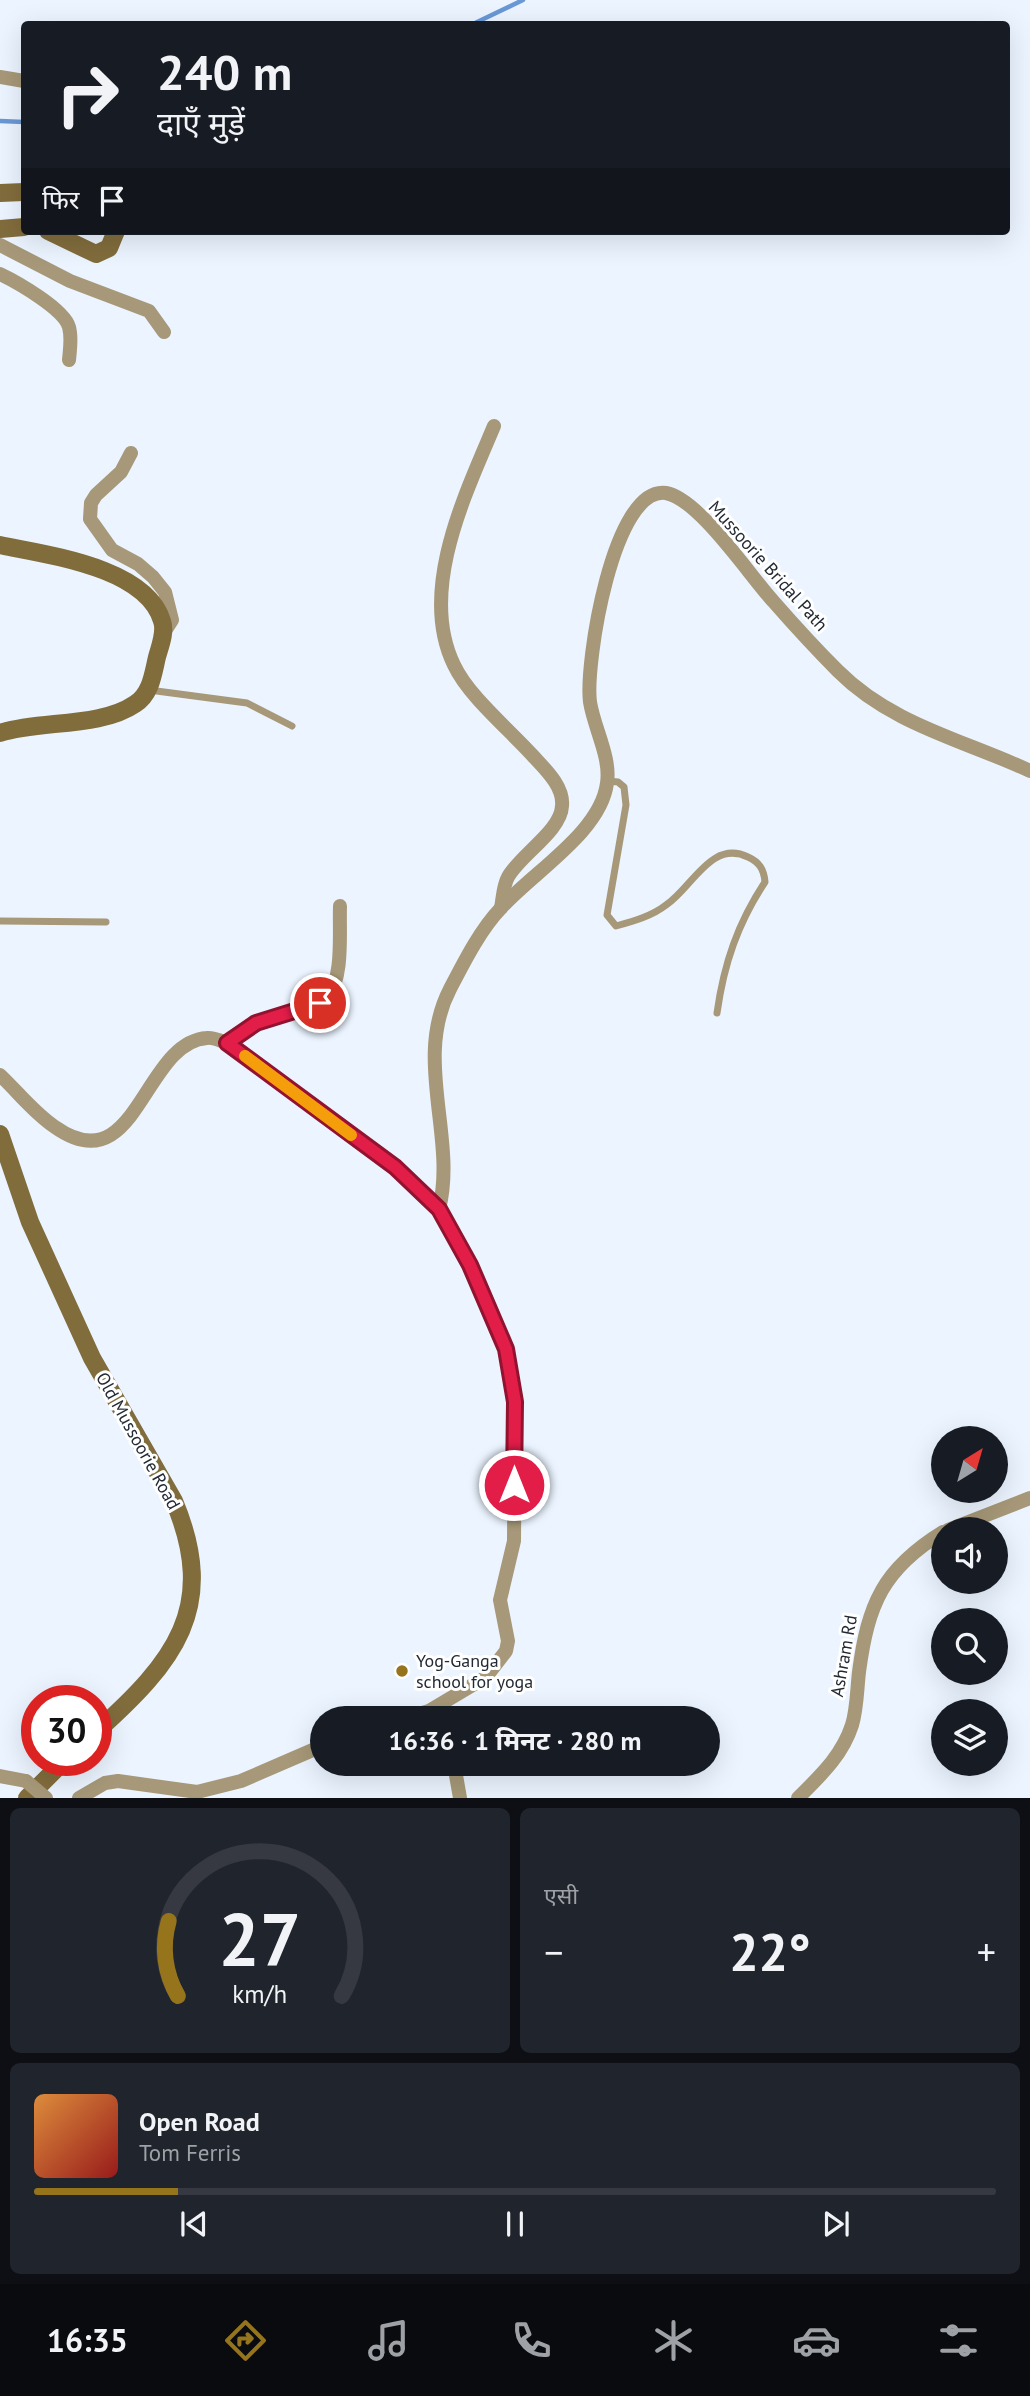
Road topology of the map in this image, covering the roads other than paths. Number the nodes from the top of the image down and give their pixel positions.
1 (0, 77) edge
2 (21, 80) edge
3 (21, 192) edge
4 (0, 193) edge
5 (21, 227) edge
6 (0, 229) edge
7 (56, 235) edge
8 (114, 235) edge
9 (0, 246) edge
10 (0, 274) edge
11 (164, 332) dead end
12 (69, 360) dead end
13 (494, 426) dead end
14 (131, 453) dead end
15 (0, 545) edge
16 (163, 634) junction
17 (148, 690) junction
18 (292, 726) dead end
19 (0, 733) edge
20 (1030, 771) edge
21 (608, 781) junction
22 (340, 906) dead end
23 (501, 908) junction
24 (0, 921) edge
25 (106, 922) dead end
26 (717, 1013) dead end
27 (227, 1043) junction
28 (0, 1075) edge
29 (0, 1134) edge
30 (439, 1209) junction
31 (1030, 1497) edge
32 (980, 1517) edge
33 (931, 1540) edge
34 (443, 1702) junction
35 (437, 1706) edge
36 (444, 1706) edge
37 (112, 1716) edge
38 (310, 1751) edge
39 (0, 1776) edge
40 (43, 1776) edge
41 (456, 1776) edge
42 (26, 1789) edge
43 (46, 1797) edge
44 (79, 1797) edge
45 (460, 1797) edge
46 (798, 1797) edge

1 - 2 street
3 - 4 main road
5 - 6 main road
7 - 8 main road
9 - 11 street
10 - 12 street
13 - 23 street
14 - 16 street
15 - 16 main road
16 - 17 main road
17 - 18 lane
17 - 19 main road
20 - 21 street, Mussoorie Bridal Path
21 - 23 street
21 - 26 lane
22 - 27 street
23 - 30 street
24 - 25 lane
27 - 28 street
27 - 30 street
29 - 37 main road, Old Mussoorie Road
30 - 34 street
31 - 32 street
33 - 46 street, Ashram Rd
34 - 35 street
34 - 36 street
38 - 44 street
39 - 42 street
40 - 42 main road
41 - 45 street
42 - 43 street, bridge

